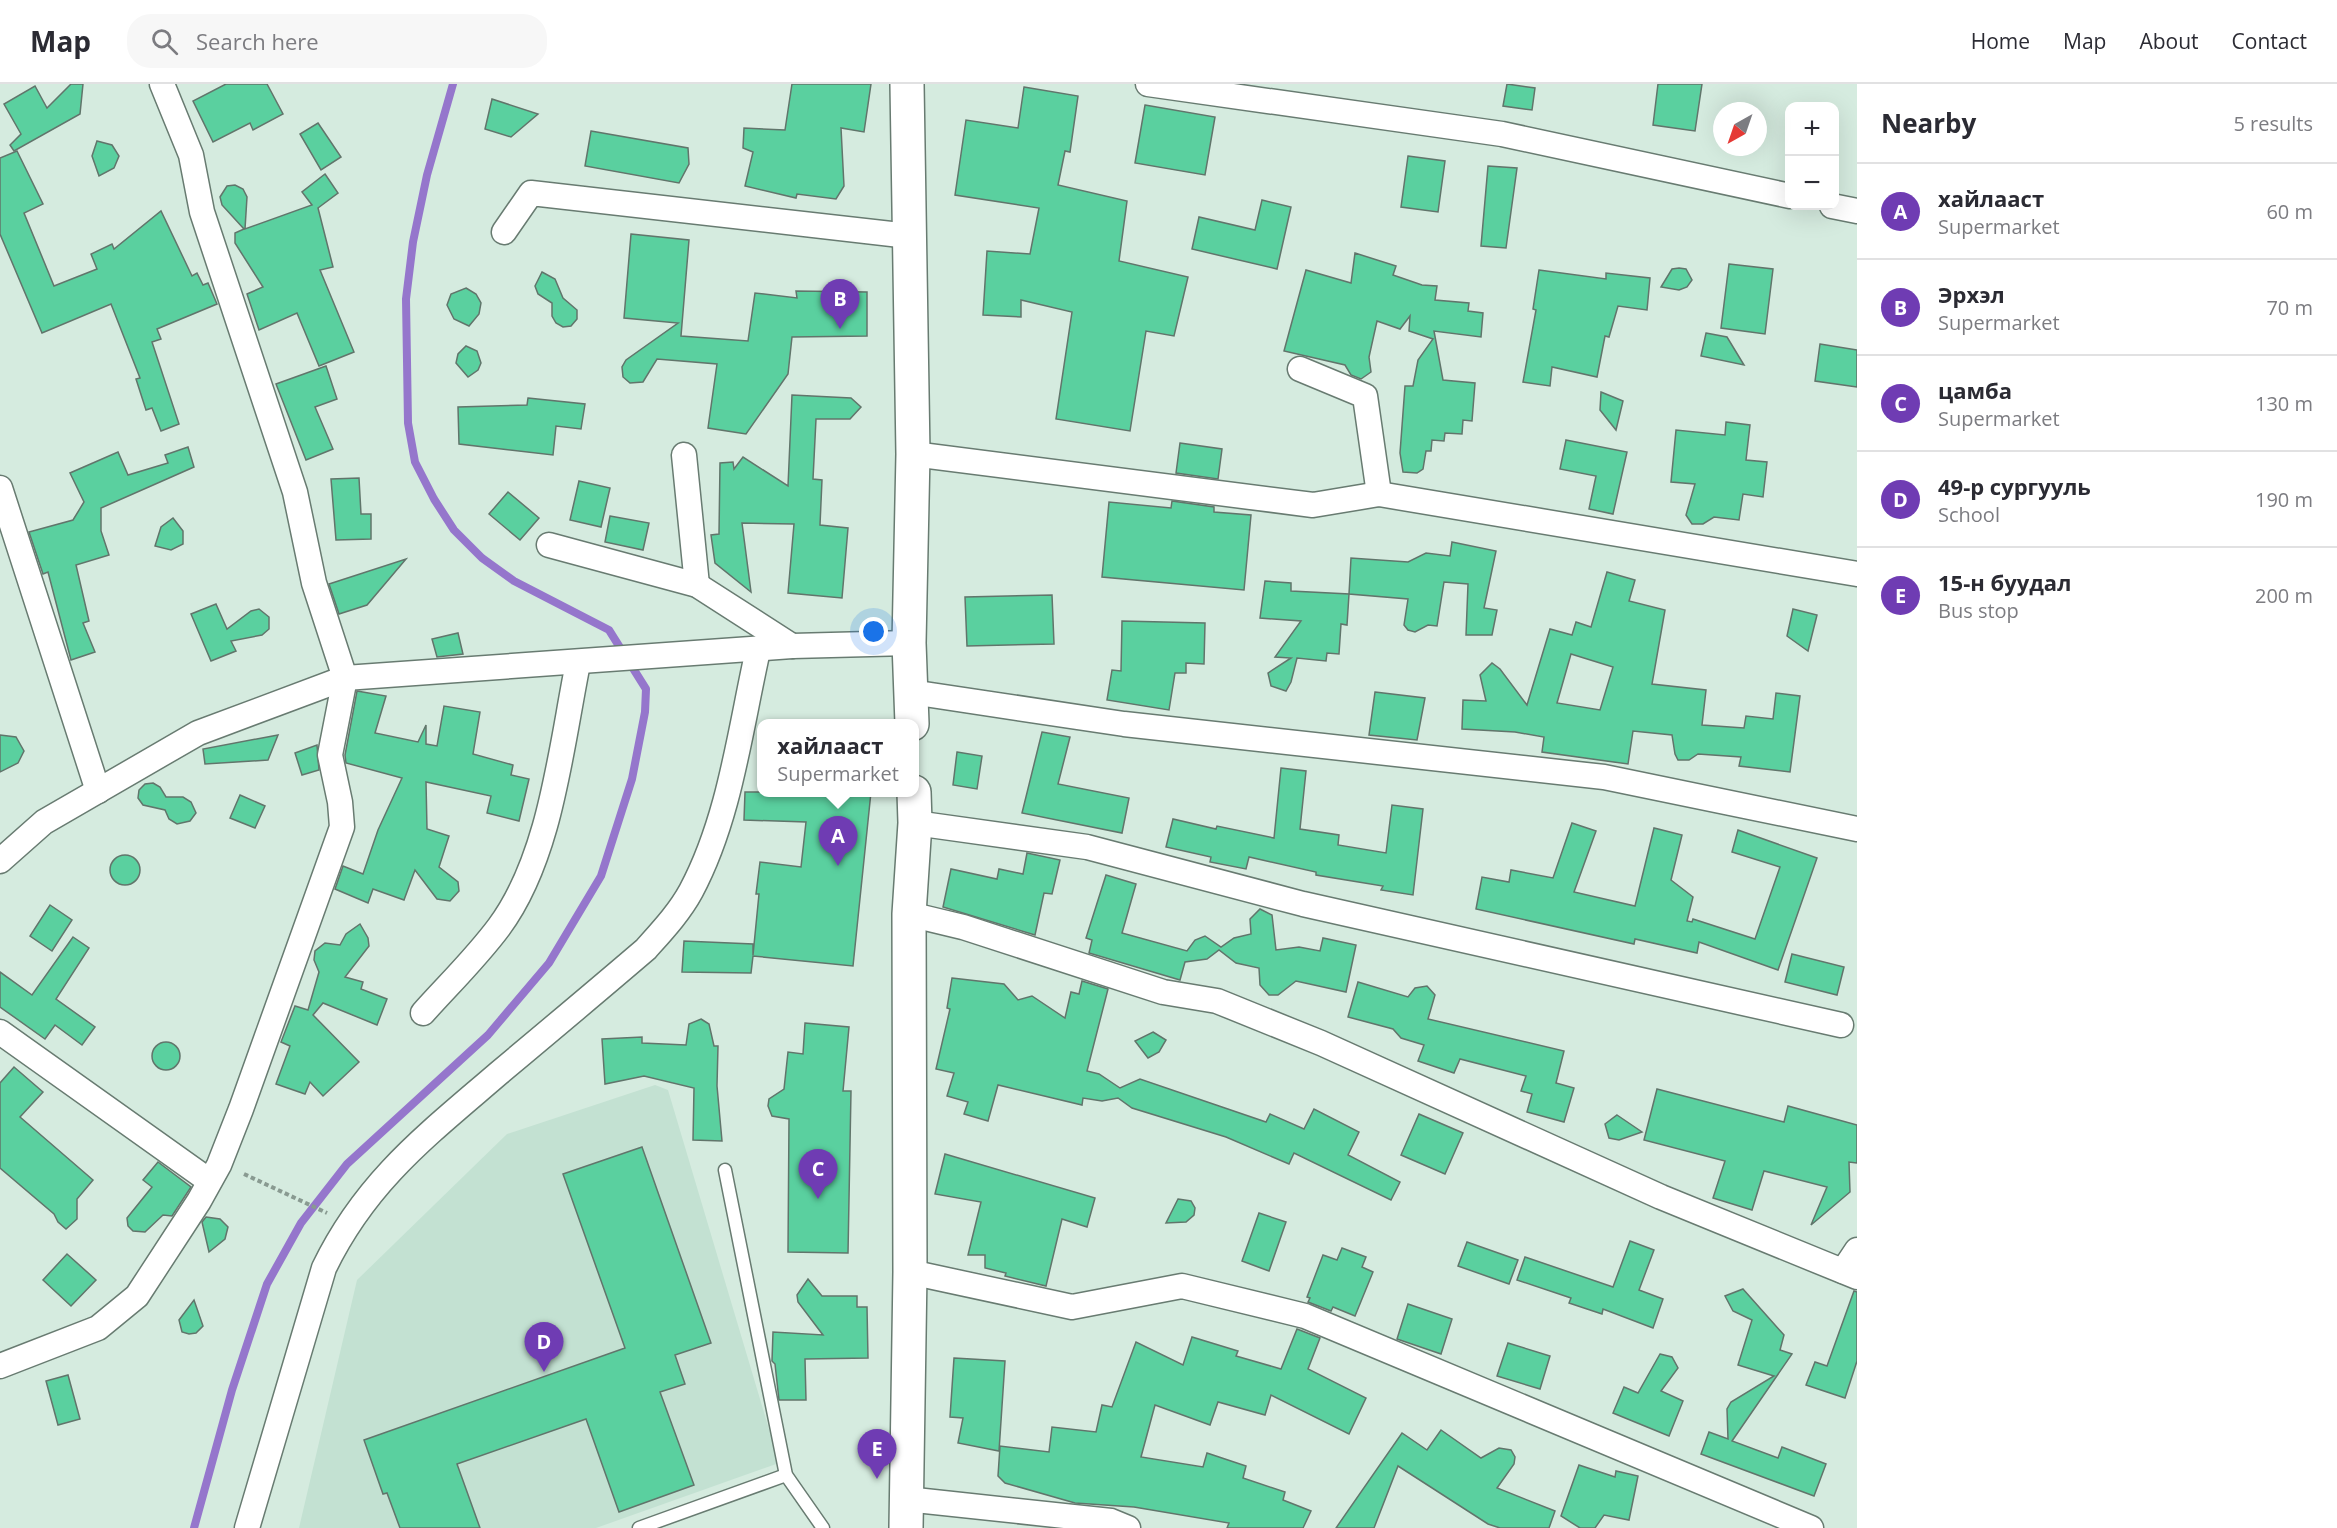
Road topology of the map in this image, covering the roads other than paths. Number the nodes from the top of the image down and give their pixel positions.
1 (162, 84) edge
2 (907, 84) edge
3 (1148, 84) edge
4 (1785, 195) edge
5 (1839, 207) edge
6 (1857, 211) edge
7 (504, 232) dead end
8 (909, 236) junction
9 (1300, 369) dead end
10 (913, 454) junction
11 (684, 455) dead end
12 (0, 488) edge
13 (1380, 494) junction
14 (549, 546) dead end
15 (1857, 574) edge
16 (697, 585) junction
17 (909, 644) junction
18 (792, 646) junction
19 (758, 650) junction
20 (579, 663) junction
21 (345, 678) junction
22 (912, 708) edge
23 (98, 791) junction
24 (915, 808) edge
25 (1857, 829) edge
26 (0, 861) edge
27 (909, 914) junction
28 (423, 1013) dead end
29 (1841, 1024) dead end
30 (0, 1032) edge
31 (725, 1170) dead end
32 (208, 1180) junction
33 (1857, 1250) edge
34 (910, 1272) junction
35 (1850, 1274) edge
36 (0, 1366) edge
37 (786, 1475) junction
38 (906, 1513) edge
39 (247, 1528) edge
40 (639, 1528) edge
41 (823, 1528) edge
42 (1128, 1528) edge
43 (1810, 1528) edge

1 - 21 street
2 - 8 main road
3 - 4 street
5 - 6 street
7 - 8 street
8 - 10 main road
9 - 13 street
10 - 13 street
10 - 17 main road
11 - 16 street
12 - 23 street
13 - 15 street
14 - 16 street
16 - 18 street
17 - 18 street
17 - 22 main road
18 - 19 street
19 - 20 street
19 - 39 street
20 - 21 street
20 - 28 street
21 - 23 street
21 - 32 street
22 - 25 street
23 - 26 street
24 - 27 main road
24 - 29 street
27 - 34 main road
27 - 35 street
30 - 32 street
31 - 37 lane
32 - 36 street
33 - 35 street
34 - 38 main road
34 - 43 street
37 - 40 lane
37 - 41 lane
38 - 42 street

